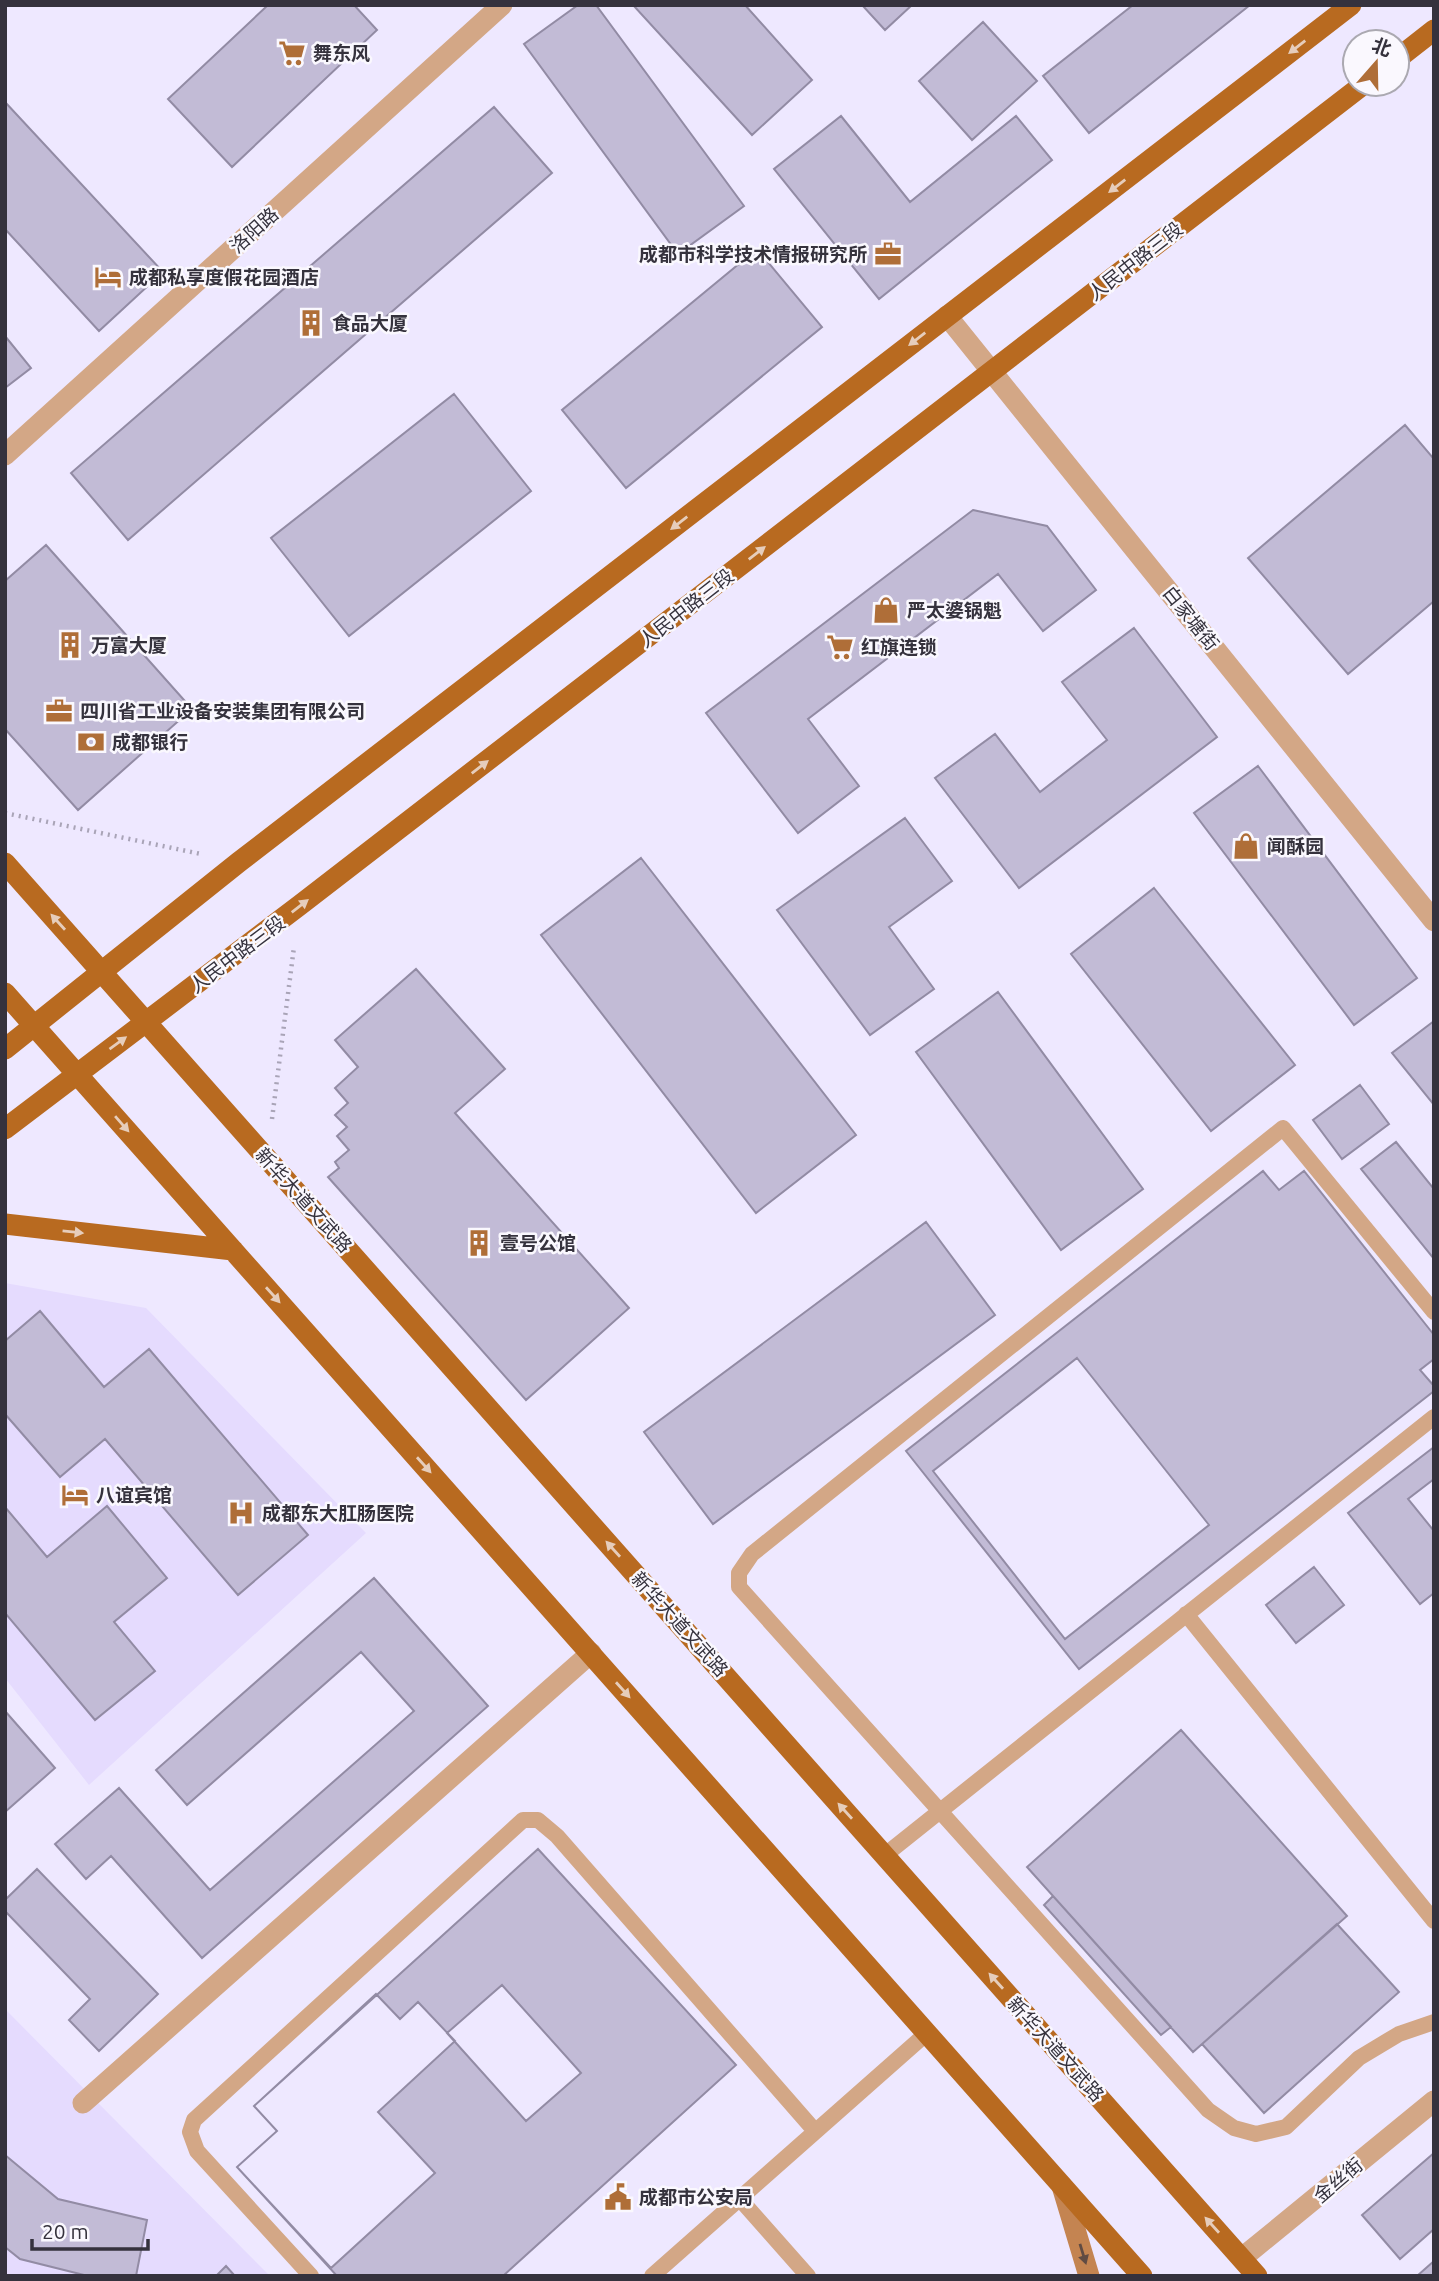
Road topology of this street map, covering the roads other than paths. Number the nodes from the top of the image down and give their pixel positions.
1 (502, 5) edge
2 (1351, 5) edge
3 (1434, 30) edge
4 (1411, 48) edge
5 (1346, 98) edge
6 (947, 316) junction
7 (993, 371) junction
8 (5, 455) edge
9 (5, 863) edge
10 (1434, 920) edge
11 (103, 973) junction
12 (5, 993) edge
13 (146, 1022) junction
14 (35, 1026) junction
15 (5, 1049) edge
16 (77, 1073) junction
17 (5, 1129) edge
18 (5, 1224) edge
19 (233, 1250) junction
20 (1434, 1312) edge
21 (1434, 1417) edge
22 (1186, 1614) junction
23 (591, 1653) junction
24 (940, 1811) junction
25 (885, 1855) junction
26 (1434, 1921) edge
27 (1434, 2022) edge
28 (927, 2033) junction
29 (1434, 2101) edge
30 (83, 2103) dead end
31 (815, 2131) junction
32 (1062, 2186) junction
33 (739, 2199) junction
34 (1242, 2258) junction
35 (311, 2276) edge
36 (652, 2276) edge
37 (808, 2276) edge
38 (1089, 2276) edge
39 (1142, 2276) edge
40 (1257, 2276) edge

1 - 8 street, 洛阳路
2 -> 6 main road
3 - 4 main road
5 - 7 main road, 人民中路三段
6 - 7 street, 白家塘街
6 -> 11 main road
7 - 10 street, 白家塘街
13 -> 7 main road, 人民中路三段
11 -> 9 main road, 新华大道文武路
11 - 13 main road, 新华大道文武路
11 - 14 main road
12 - 14 main road
16 -> 13 main road, 人民中路三段
25 -> 13 main road, 新华大道文武路
14 - 15 main road
14 - 16 main road
16 - 17 main road, 人民中路三段
16 -> 19 main road
18 -> 19 main road
19 -> 23 main road
20 - 24 lane
21 - 22 lane
22 - 24 lane
22 - 26 lane
23 -> 28 main road
23 - 30 street
24 - 25 lane
24 - 27 lane
34 -> 25 main road, 新华大道文武路
28 - 31 lane
28 - 32 main road
29 - 34 street, 金丝街
31 - 33 lane
31 - 35 lane
32 -> 38 main road
32 - 39 main road
33 - 36 lane
33 - 37 lane
34 - 40 main road, 新华大道文武路

